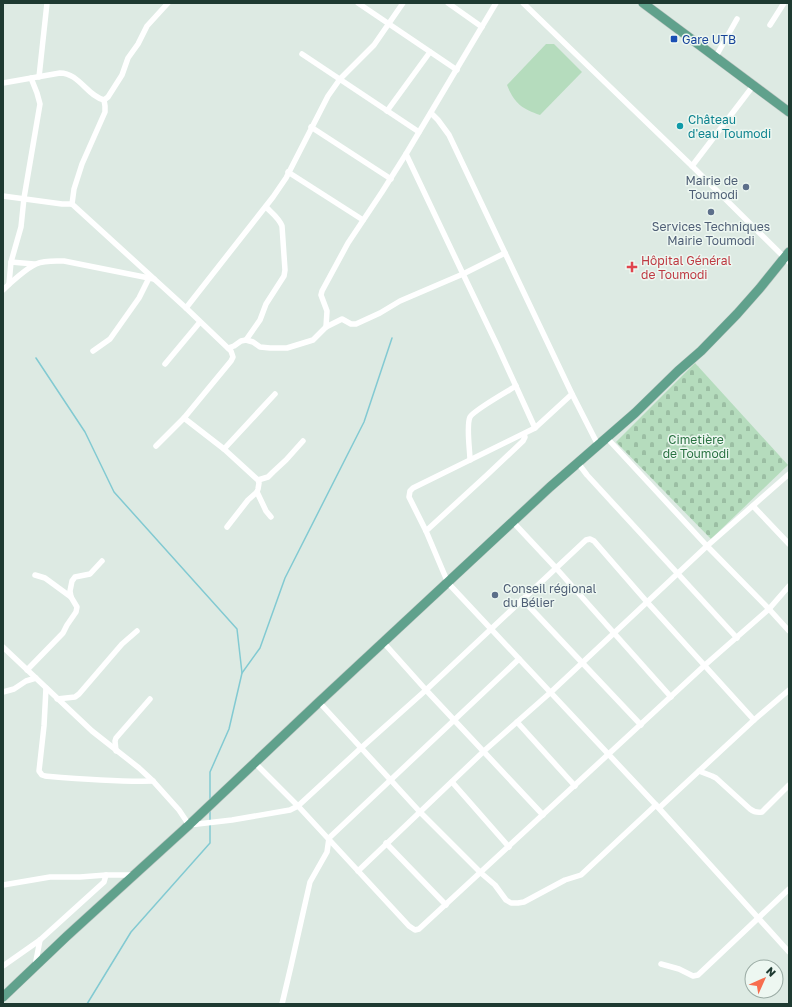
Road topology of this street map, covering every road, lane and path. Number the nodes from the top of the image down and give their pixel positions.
1 (47, 3) edge
2 (168, 3) edge
3 (358, 3) edge
4 (403, 3) edge
5 (448, 3) edge
6 (496, 3) edge
7 (523, 3) edge
8 (643, 3) edge
9 (784, 3) edge
10 (737, 19) dead end
11 (388, 24) junction
12 (770, 25) dead end
13 (482, 27) junction
14 (430, 52) junction
15 (302, 54) dead end
16 (715, 58) junction
17 (456, 70) junction
18 (39, 77) junction
19 (31, 78) junction
20 (340, 79) junction
21 (3, 83) edge
22 (753, 86) junction
23 (104, 100) junction
24 (387, 111) junction
25 (789, 112) edge
26 (431, 113) junction
27 (311, 127) junction
28 (419, 132) junction
29 (406, 154) junction
30 (692, 166) junction
31 (288, 172) junction
32 (390, 179) junction
33 (3, 196) edge
34 (24, 198) junction
35 (72, 204) junction
36 (266, 207) junction
37 (363, 220) junction
38 (505, 253) junction
39 (788, 258) edge
40 (11, 262) junction
41 (34, 264) junction
42 (462, 274) junction
43 (152, 279) junction
44 (9, 284) junction
45 (3, 290) edge
46 (186, 308) junction
47 (200, 322) junction
48 (326, 327) junction
49 (246, 340) junction
50 (228, 348) junction
51 (93, 351) dead end
52 (165, 364) dead end
53 (516, 386) junction
54 (275, 394) dead end
55 (572, 394) junction
56 (184, 418) junction
57 (535, 428) junction
58 (524, 434) junction
59 (607, 438) junction
60 (303, 441) dead end
61 (598, 445) junction
62 (156, 446) dead end
63 (224, 449) junction
64 (470, 460) junction
65 (578, 464) junction
66 (789, 474) edge
67 (258, 480) junction
68 (256, 492) junction
69 (753, 506) junction
70 (271, 518) dead end
71 (513, 522) junction
72 (226, 527) dead end
73 (426, 531) junction
74 (789, 544) edge
75 (707, 546) junction
76 (102, 561) dead end
77 (556, 568) junction
78 (678, 573) junction
79 (35, 575) dead end
80 (448, 583) junction
81 (789, 586) edge
82 (71, 597) junction
83 (522, 599) junction
84 (647, 602) junction
85 (769, 609) junction
86 (491, 629) junction
87 (137, 631) dead end
88 (789, 631) edge
89 (614, 632) junction
90 (737, 638) junction
91 (384, 643) junction
92 (3, 648) edge
93 (519, 659) junction
94 (582, 662) junction
95 (705, 665) junction
96 (27, 670) junction
97 (36, 678) junction
98 (46, 688) junction
99 (426, 690) junction
100 (789, 690) edge
101 (3, 692) edge
102 (550, 692) junction
103 (671, 697) junction
104 (150, 698) dead end
105 (57, 699) junction
106 (320, 702) junction
107 (454, 720) junction
108 (754, 720) junction
109 (517, 722) junction
110 (641, 725) junction
111 (361, 748) junction
112 (116, 751) junction
113 (484, 752) junction
114 (609, 755) junction
115 (255, 763) junction
116 (699, 771) junction
117 (391, 780) junction
118 (153, 781) junction
119 (452, 782) junction
120 (789, 785) edge
121 (575, 786) junction
122 (298, 806) junction
123 (658, 806) junction
124 (420, 812) junction
125 (543, 815) junction
126 (189, 825) junction
127 (329, 838) junction
128 (386, 843) junction
129 (509, 847) junction
130 (358, 871) junction
131 (481, 873) junction
132 (106, 875) junction
133 (134, 875) junction
134 (3, 885) edge
135 (789, 889) edge
136 (446, 905) junction
137 (759, 917) junction
138 (40, 940) junction
139 (789, 952) edge
140 (661, 964) dead end
141 (4, 965) edge
142 (35, 968) junction
143 (3, 998) edge
144 (282, 1004) edge

1 - 18 street
2 - 23 street
3 - 11 street
4 - 11 street
5 - 13 street
6 - 13 street
7 - 30 street
8 - 16 main road
9 - 12 street
10 - 16 street
11 - 14 street
11 - 20 street
13 - 17 street
14 - 17 street
14 - 24 street
15 - 20 street
16 - 22 main road
17 - 26 street
18 - 19 street
18 - 23 street
19 - 21 street
19 - 34 street
20 - 24 street
20 - 27 street
22 - 25 main road
22 - 30 street
23 - 35 street
24 - 28 street
26 - 28 street
26 - 38 street
27 - 31 street
27 - 32 street
28 - 29 street
29 - 32 street
29 - 42 street
30 - 39 street
31 - 36 street
31 - 37 street
32 - 37 street
33 - 34 street
34 - 35 street
34 - 40 street
35 - 43 street
36 - 46 street
36 - 49 street
37 - 48 street
38 - 42 street
38 - 55 street
39 - 59 main road
40 - 41 street
40 - 44 street
41 - 43 street
41 - 44 street
42 - 48 street
42 - 53 street
43 - 46 street
43 - 51 street
44 - 45 street
46 - 47 street
47 - 50 street
47 - 52 street
48 - 49 street
49 - 50 street
50 - 56 street
53 - 57 street
53 - 64 street
54 - 63 street
55 - 57 street
55 - 61 street
56 - 62 street
56 - 63 street
57 - 58 street
58 - 64 street
58 - 73 street
59 - 61 main road
59 - 75 street
60 - 67 street
61 - 65 main road
63 - 67 street
64 - 73 street
65 - 71 main road
65 - 78 street
66 - 69 street
67 - 68 street
68 - 70 street
68 - 72 street
69 - 74 street
69 - 75 street
71 - 77 street
71 - 80 main road
73 - 80 street
75 - 78 street
75 - 85 street
76 - 82 street
77 - 83 street
77 - 84 street
77 - 89 street
78 - 84 street
78 - 90 street
79 - 82 street
80 - 86 street
80 - 91 main road
81 - 85 street
82 - 96 street
83 - 86 street
83 - 94 street
84 - 89 street
84 - 95 street
85 - 88 street
85 - 90 street
86 - 93 street
86 - 99 street
87 - 105 street
89 - 94 street
89 - 103 street
90 - 95 street
91 - 99 street
91 - 106 main road
92 - 96 street
93 - 102 street
93 - 107 street
94 - 102 street
94 - 110 street
95 - 103 street
95 - 108 street
96 - 97 street
97 - 98 street
97 - 101 street
98 - 105 street
98 - 118 street
99 - 107 street
99 - 111 street
100 - 108 street
102 - 109 street
102 - 114 street
103 - 110 street
104 - 112 street
105 - 112 street
106 - 111 street
106 - 115 main road
107 - 113 street
107 - 117 street
108 - 116 street
109 - 113 street
109 - 121 street
110 - 114 street
111 - 117 street
111 - 122 street
112 - 118 street
113 - 119 street
113 - 125 street
114 - 121 street
114 - 123 street
115 - 122 street
115 - 126 main road
116 - 120 street
116 - 123 street
117 - 124 street
117 - 127 street
118 - 126 street
119 - 124 street
119 - 129 street
121 - 125 street
122 - 126 street
122 - 127 street
123 - 131 street
123 - 137 street
124 - 128 street
124 - 131 street
125 - 129 street
126 - 133 main road
127 - 130 street
127 - 144 street
128 - 130 street
128 - 136 street
129 - 131 street
130 - 136 street
131 - 136 street
132 - 133 street
132 - 134 street
132 - 138 street
133 - 142 main road
135 - 137 street
137 - 139 street
137 - 140 street
138 - 141 street
138 - 142 street
142 - 143 main road

